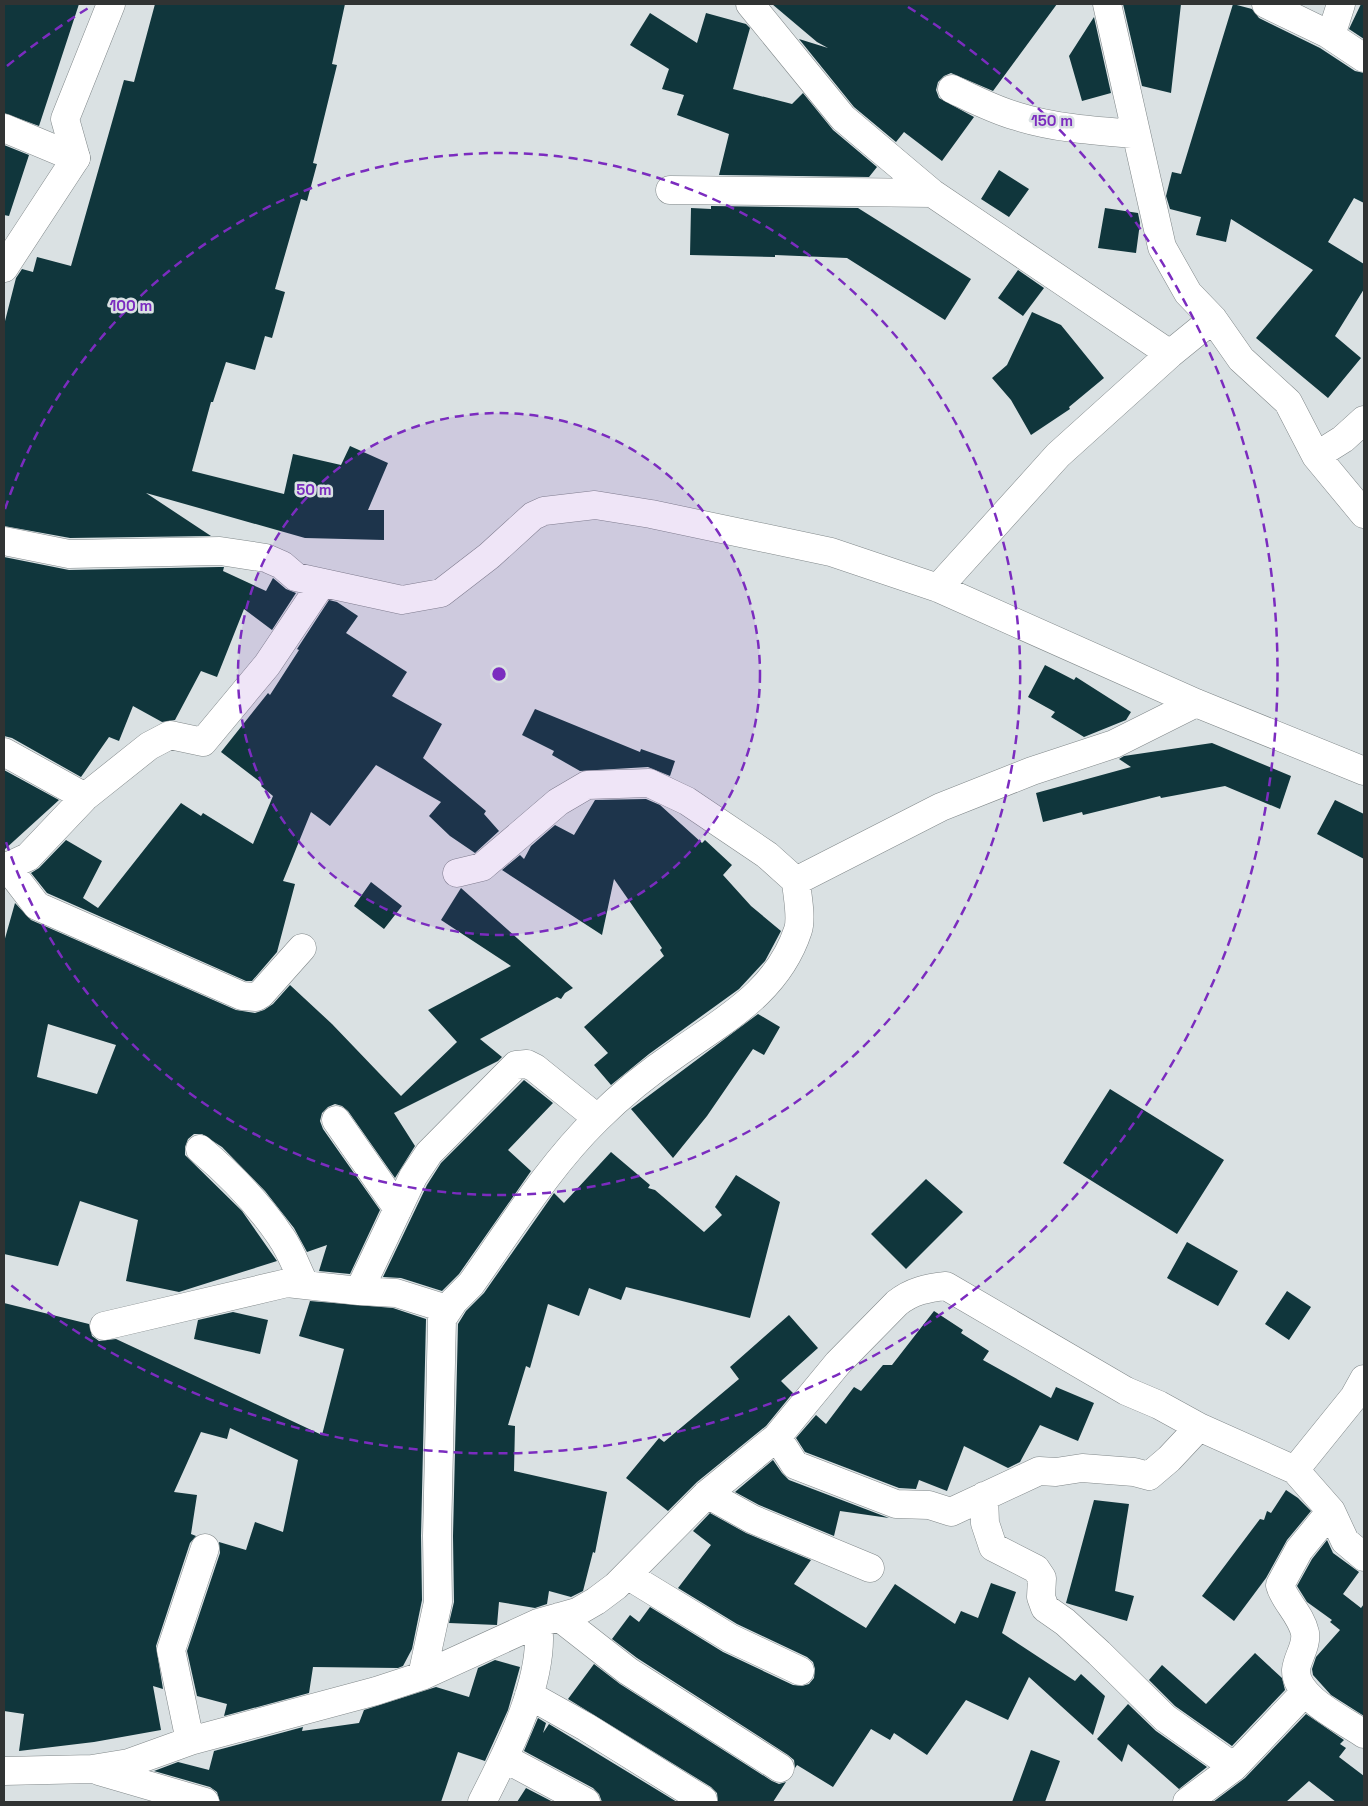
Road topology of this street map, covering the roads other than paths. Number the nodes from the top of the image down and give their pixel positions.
1 (110, 4) edge
2 (750, 4) edge
3 (1107, 4) edge
4 (1266, 4) edge
5 (1341, 4) edge
6 (1328, 34) junction
7 (1364, 58) edge
8 (952, 89) dead end
9 (4, 128) edge
10 (1134, 134) junction
11 (76, 158) junction
12 (670, 190) dead end
13 (932, 193) junction
14 (4, 268) edge
15 (1214, 319) junction
16 (1170, 354) junction
17 (1364, 420) edge
18 (1316, 456) junction
19 (1364, 514) edge
20 (4, 541) edge
21 (322, 583) junction
22 (938, 588) junction
23 (1196, 703) junction
24 (4, 752) edge
25 (1364, 771) edge
26 (85, 797) junction
27 (5, 868) edge
28 (457, 873) dead end
29 (796, 881) junction
30 (302, 948) dead end
31 (597, 1118) junction
32 (336, 1120) dead end
33 (200, 1149) dead end
34 (398, 1209) junction
35 (306, 1285) junction
36 (359, 1291) junction
37 (447, 1309) junction
38 (104, 1326) dead end
39 (1364, 1379) edge
40 (1199, 1427) junction
41 (777, 1437) junction
42 (1295, 1470) junction
43 (707, 1494) junction
44 (984, 1496) junction
45 (1331, 1511) junction
46 (205, 1548) dead end
47 (1364, 1557) edge
48 (870, 1568) dead end
49 (627, 1575) junction
50 (549, 1620) junction
51 (800, 1671) dead end
52 (422, 1676) junction
53 (1305, 1692) junction
54 (529, 1695) junction
55 (1364, 1734) edge
56 (190, 1741) junction
57 (504, 1758) junction
58 (1234, 1767) junction
59 (780, 1768) dead end
60 (92, 1769) junction
61 (4, 1772) edge
62 (703, 1800) dead end
63 (205, 1802) edge
64 (482, 1802) edge
65 (586, 1802) edge
66 (1187, 1802) edge

1 - 11 street
2 - 13 street
3 - 10 street
4 - 6 street
5 - 6 street
6 - 7 street
8 - 10 street
9 - 11 street
10 - 15 street
11 - 14 street
12 - 13 street
13 - 16 street
15 - 16 street
15 - 18 street
16 - 22 street
17 - 18 street
18 - 19 street
20 - 21 street
21 - 22 street
21 - 26 street
22 - 23 street
23 - 25 street
23 - 29 street
24 - 26 street
26 - 27 street
27 - 30 street
28 - 29 street
29 - 31 street
31 - 34 street
31 - 37 street
32 - 34 street
33 - 35 street
34 - 36 street
35 - 36 street
35 - 38 street
36 - 37 street
37 - 52 street
39 - 42 street
40 - 41 street
40 - 42 street
40 - 44 street
41 - 43 street
41 - 44 street
42 - 45 street
43 - 48 street
43 - 49 street
44 - 58 street
45 - 47 street
45 - 53 street
46 - 56 street
49 - 50 street
49 - 51 street
50 - 52 street
50 - 54 street
50 - 59 street
52 - 56 street
53 - 55 street
53 - 58 street
54 - 57 street
54 - 62 street
56 - 60 street
57 - 64 street
57 - 65 street
58 - 66 street
60 - 61 street
60 - 63 street

